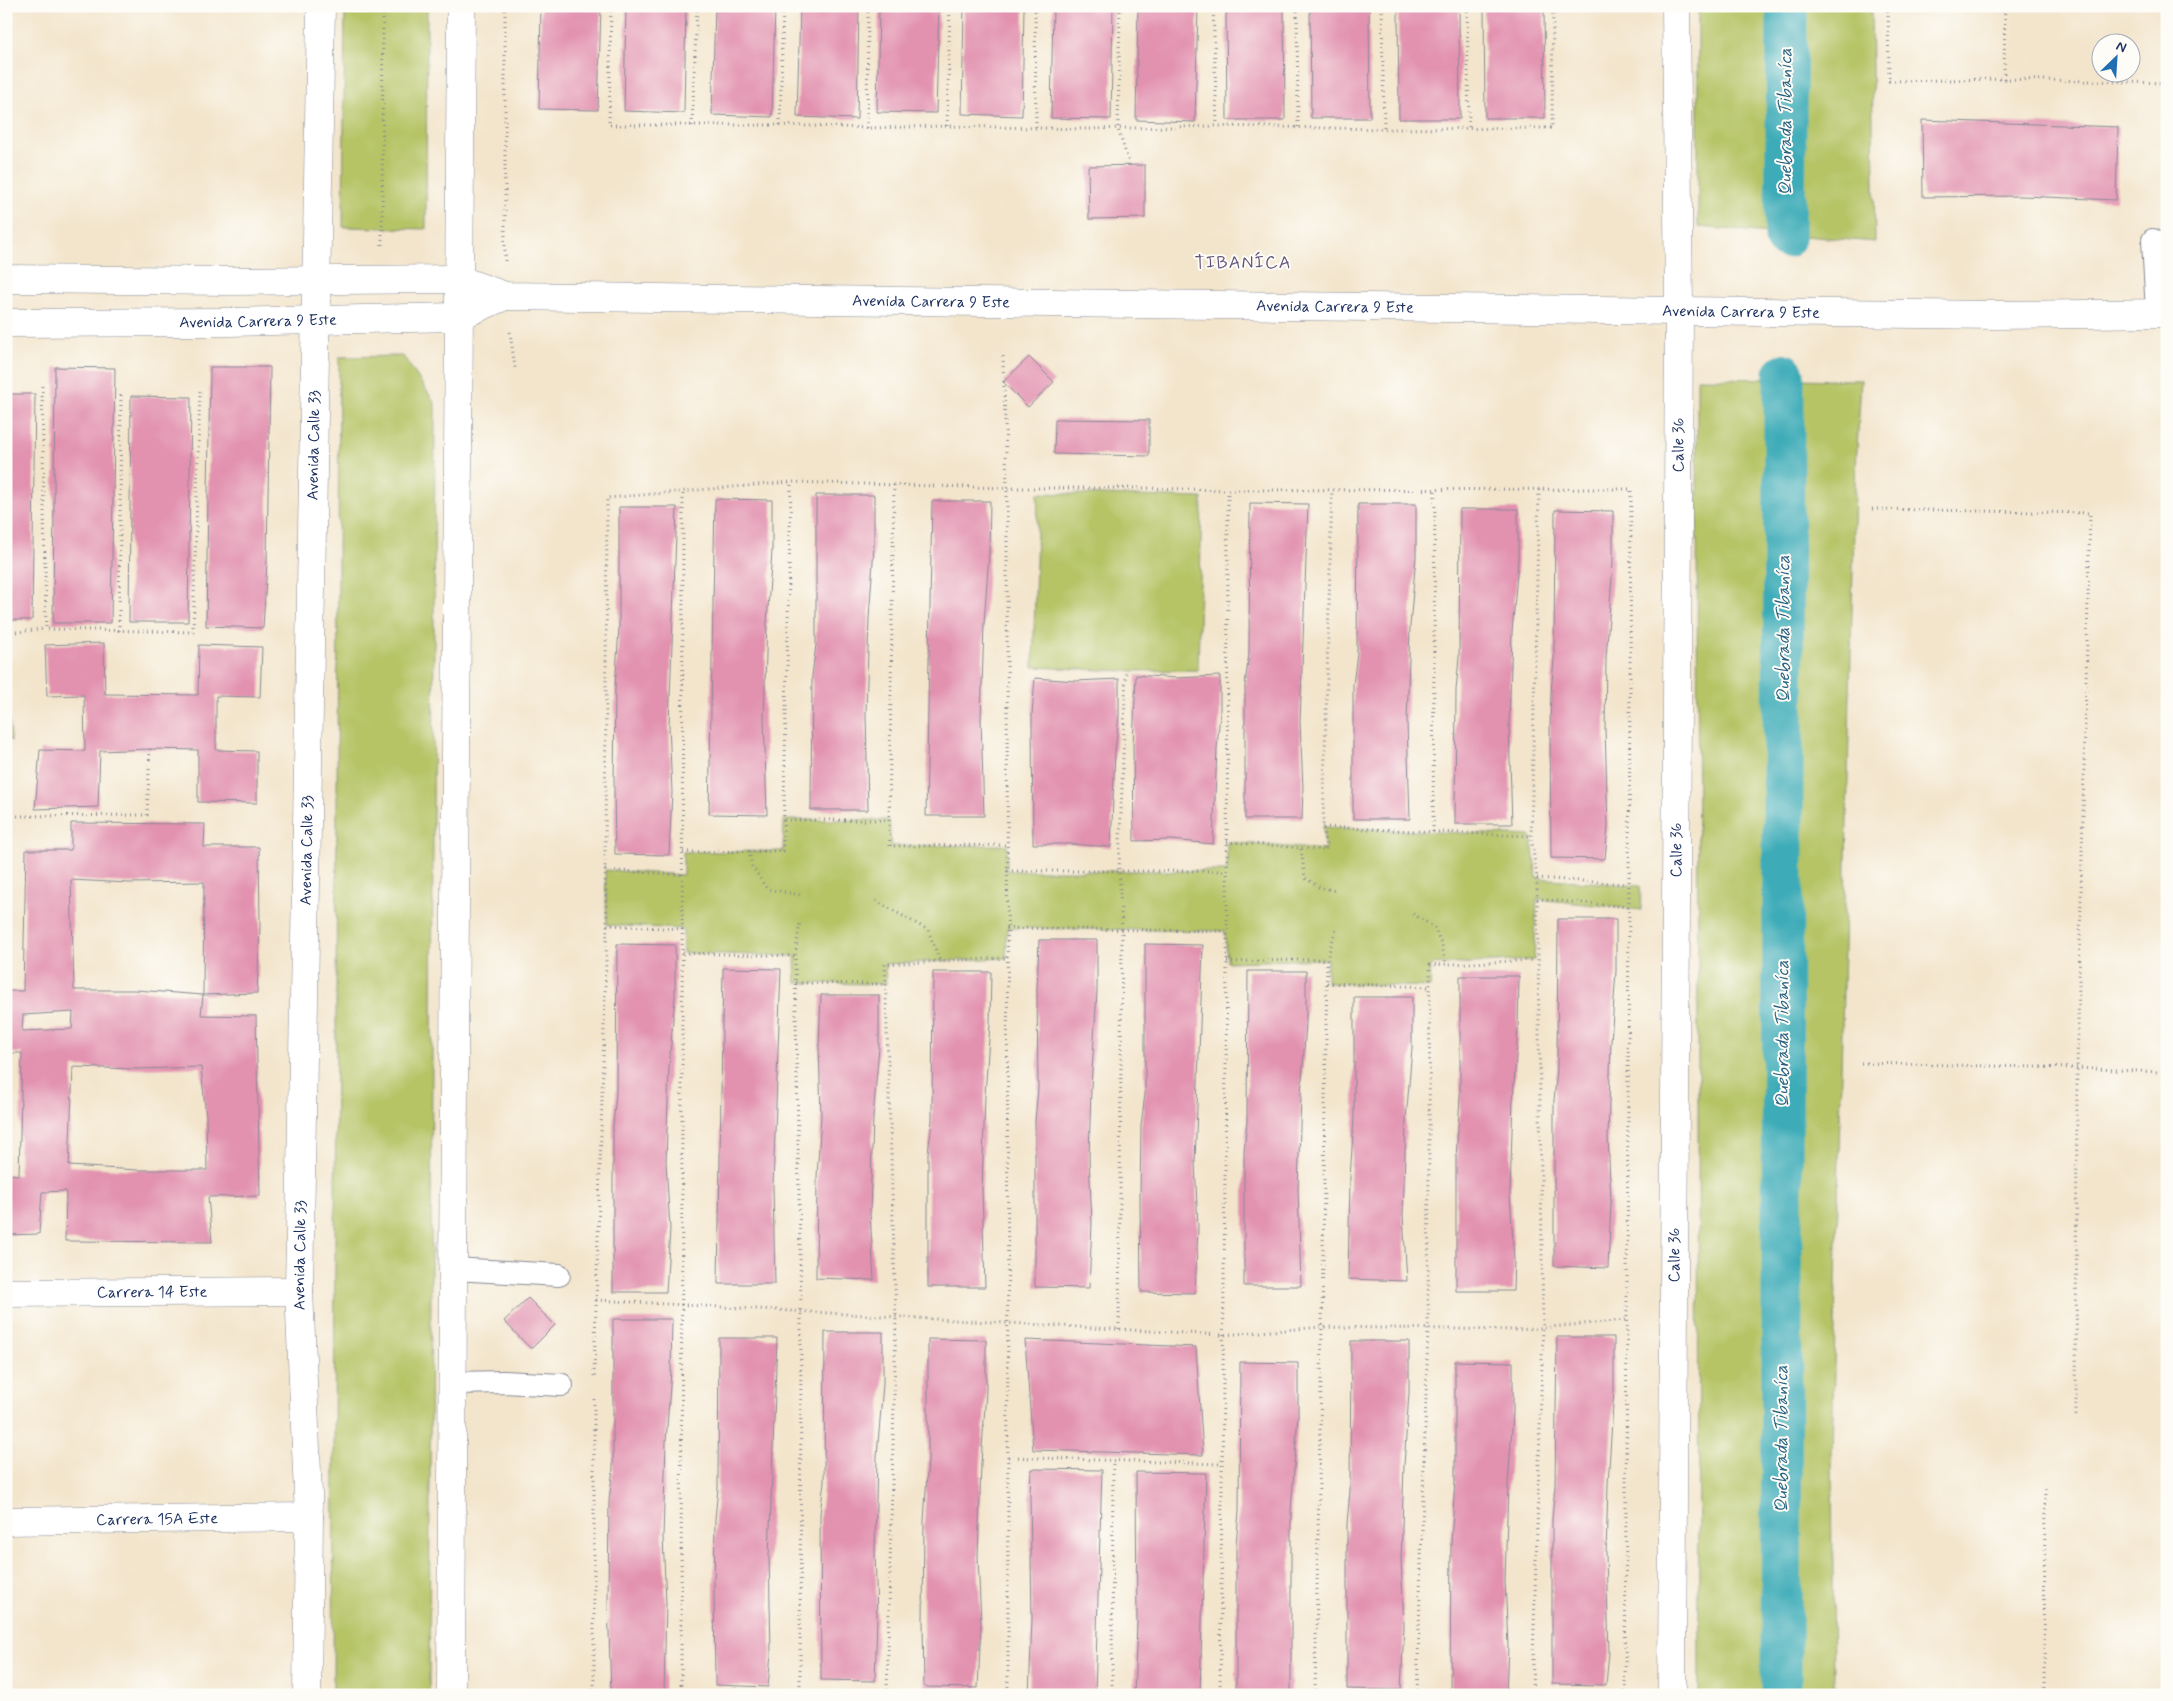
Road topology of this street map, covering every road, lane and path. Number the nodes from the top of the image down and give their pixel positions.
1 (321, 6) edge
2 (383, 6) edge
3 (460, 6) edge
4 (505, 6) edge
5 (611, 6) edge
6 (696, 6) edge
7 (783, 6) edge
8 (868, 6) edge
9 (950, 6) edge
10 (1035, 6) edge
11 (1120, 6) edge
12 (1213, 6) edge
13 (1297, 6) edge
14 (1382, 6) edge
15 (1467, 6) edge
16 (1553, 6) edge
17 (1676, 6) edge
18 (1888, 6) edge
19 (2004, 6) edge
20 (2004, 79) junction
21 (2167, 83) edge
22 (780, 125) junction
23 (692, 126) junction
24 (947, 126) junction
25 (1217, 126) junction
26 (1298, 127) junction
27 (867, 128) junction
28 (1468, 128) junction
29 (1036, 129) junction
30 (1118, 129) junction
31 (1384, 129) junction
32 (1130, 166) dead end
33 (2153, 240) dead end
34 (6, 278) edge
35 (457, 279) junction
36 (381, 280) junction
37 (318, 281) junction
38 (505, 296) junction
39 (1679, 310) junction
40 (2162, 313) edge
41 (458, 317) junction
42 (316, 320) junction
43 (6, 323) edge
44 (1003, 356) dead end
45 (515, 368) dead end
46 (42, 386) dead end
47 (200, 390) dead end
48 (121, 392) dead end
49 (791, 482) junction
50 (894, 485) junction
51 (1006, 488) junction
52 (1538, 488) junction
53 (1436, 489) junction
54 (683, 490) junction
55 (1228, 490) junction
56 (1332, 490) junction
57 (1872, 509) dead end
58 (46, 629) junction
59 (119, 632) junction
60 (6, 633) edge
61 (1126, 671) dead end
62 (150, 749) dead end
63 (17, 816) dead end
64 (784, 820) junction
65 (889, 820) junction
66 (1323, 827) junction
67 (1434, 832) junction
68 (1531, 836) junction
69 (1227, 842) junction
70 (1007, 845) junction
71 (1301, 849) junction
72 (749, 851) junction
73 (683, 852) junction
74 (605, 870) junction
75 (1007, 871) junction
76 (1119, 871) junction
77 (1227, 871) junction
78 (683, 875) junction
79 (1537, 878) junction
80 (1628, 884) junction
81 (1336, 891) dead end
82 (801, 895) dead end
83 (1537, 899) junction
84 (876, 901) dead end
85 (1630, 907) junction
86 (1413, 914) dead end
87 (800, 922) dead end
88 (608, 926) junction
89 (1006, 928) junction
90 (683, 929) junction
91 (1336, 929) dead end
92 (1122, 931) junction
93 (1226, 931) junction
94 (683, 953) junction
95 (795, 956) junction
96 (1006, 958) junction
97 (1327, 959) junction
98 (1534, 960) dead end
99 (940, 961) junction
100 (1227, 962) junction
101 (1446, 964) junction
102 (796, 983) junction
103 (1327, 983) junction
104 (886, 984) junction
105 (1430, 987) junction
106 (1861, 1063) dead end
107 (2077, 1068) junction
108 (2159, 1072) dead end
109 (454, 1269) junction
110 (559, 1275) dead end
111 (299, 1291) junction
112 (6, 1293) edge
113 (596, 1300) junction
114 (683, 1304) junction
115 (801, 1312) junction
116 (896, 1318) junction
117 (1626, 1320) junction
118 (1007, 1323) junction
119 (1322, 1327) junction
120 (1543, 1328) junction
121 (1119, 1329) junction
122 (1428, 1330) junction
123 (1222, 1335) junction
124 (594, 1382) dead end
125 (454, 1383) junction
126 (562, 1385) dead end
127 (594, 1392) dead end
128 (2076, 1418) dead end
129 (1008, 1457) junction
130 (1113, 1460) junction
131 (1222, 1464) junction
132 (2045, 1488) dead end
133 (309, 1517) junction
134 (6, 1521) edge
135 (1315, 1694) edge
136 (307, 1695) edge
137 (451, 1695) edge
138 (594, 1695) edge
139 (681, 1695) edge
140 (800, 1695) edge
141 (887, 1695) edge
142 (1008, 1695) edge
143 (1112, 1695) edge
144 (1220, 1695) edge
145 (1417, 1695) edge
146 (1532, 1695) edge
147 (1625, 1695) edge
148 (1672, 1695) edge
149 (2044, 1695) edge

1 - 37 street, Avenida Calle 33
2 - 36 path
3 - 35 street
4 - 38 path
5 - 23 path
6 - 23 path
7 - 22 path
8 - 27 path
9 - 24 path
10 - 29 path
11 - 30 path
12 - 25 path
13 - 26 path
14 - 31 path
15 - 28 path
16 - 28 path
17 - 39 street, Calle 36
18 - 20 path
19 - 20 path
20 - 21 path
22 - 23 path
22 - 27 path
24 - 27 path
24 - 29 path
25 - 26 path
25 - 30 path
26 - 31 path
28 - 31 path
29 - 30 path
30 - 32 path
33 - 40 lane
34 - 37 street, Avenida Carrera 9 Este
35 - 36 street, Avenida Carrera 9 Este
35 - 38 street, Avenida Carrera 9 Este
35 - 41 street
36 - 37 street, Avenida Carrera 9 Este
37 - 42 street, Avenida Calle 33
38 - 39 street, Avenida Carrera 9 Este
38 - 41 street, Avenida Carrera 9 Este
38 - 45 path
39 - 40 street, Avenida Carrera 9 Este
39 - 148 street, Calle 36
41 - 42 street, Avenida Carrera 9 Este
41 - 109 street
42 - 43 street, Avenida Carrera 9 Este
42 - 111 street, Avenida Calle 33
44 - 51 path
46 - 58 path
47 - 59 path
48 - 59 path
49 - 50 path
49 - 54 path
49 - 64 path
50 - 51 path
50 - 65 path
51 - 55 path
51 - 70 path
52 - 53 path
52 - 68 path
52 - 80 path
53 - 56 path
53 - 67 path
54 - 73 path
54 - 74 path
55 - 56 path
55 - 69 path
56 - 66 path
57 - 107 path
58 - 59 path
58 - 60 path
61 - 76 path
62 - 63 path
64 - 65 path
64 - 72 path
65 - 70 path
66 - 67 path
66 - 71 path
67 - 68 path
68 - 79 path
69 - 71 path
69 - 77 path
70 - 75 path
71 - 81 path
72 - 73 path
72 - 82 path
73 - 78 path
74 - 78 path
74 - 88 path
75 - 76 path
75 - 89 path
76 - 77 path
76 - 92 path
77 - 93 path
78 - 90 path
79 - 80 path
79 - 83 path
80 - 85 path
83 - 85 path
83 - 120 path
84 - 99 path
85 - 117 path
86 - 101 path
87 - 95 path
88 - 90 path
88 - 113 path
89 - 92 path
89 - 96 path
90 - 94 path
91 - 97 path
92 - 93 path
92 - 121 path
93 - 100 path
94 - 95 path
94 - 114 path
95 - 102 path
96 - 99 path
96 - 118 path
97 - 100 path
97 - 103 path
98 - 101 path
99 - 104 path
100 - 123 path
101 - 105 path
102 - 104 path
102 - 115 path
103 - 105 path
103 - 119 path
104 - 116 path
105 - 122 path
106 - 107 path
107 - 108 path
107 - 128 path
109 - 110 lane
109 - 125 street
111 - 112 street, Carrera 14 Este
111 - 133 street, Avenida Calle 33
113 - 114 path
113 - 124 path
114 - 115 path
114 - 139 path
115 - 116 path
115 - 140 path
116 - 118 path
116 - 141 path
117 - 120 path
117 - 147 path
118 - 121 path
118 - 129 path
119 - 122 path
119 - 123 path
119 - 135 path
120 - 122 path
120 - 146 path
121 - 123 path
122 - 145 path
123 - 131 path
125 - 126 lane
125 - 137 street
127 - 138 path
129 - 130 path
129 - 142 path
130 - 131 path
130 - 143 path
131 - 144 path
132 - 149 path
133 - 134 street, Carrera 15A Este
133 - 136 street, Avenida Calle 33
135 - 145 path

